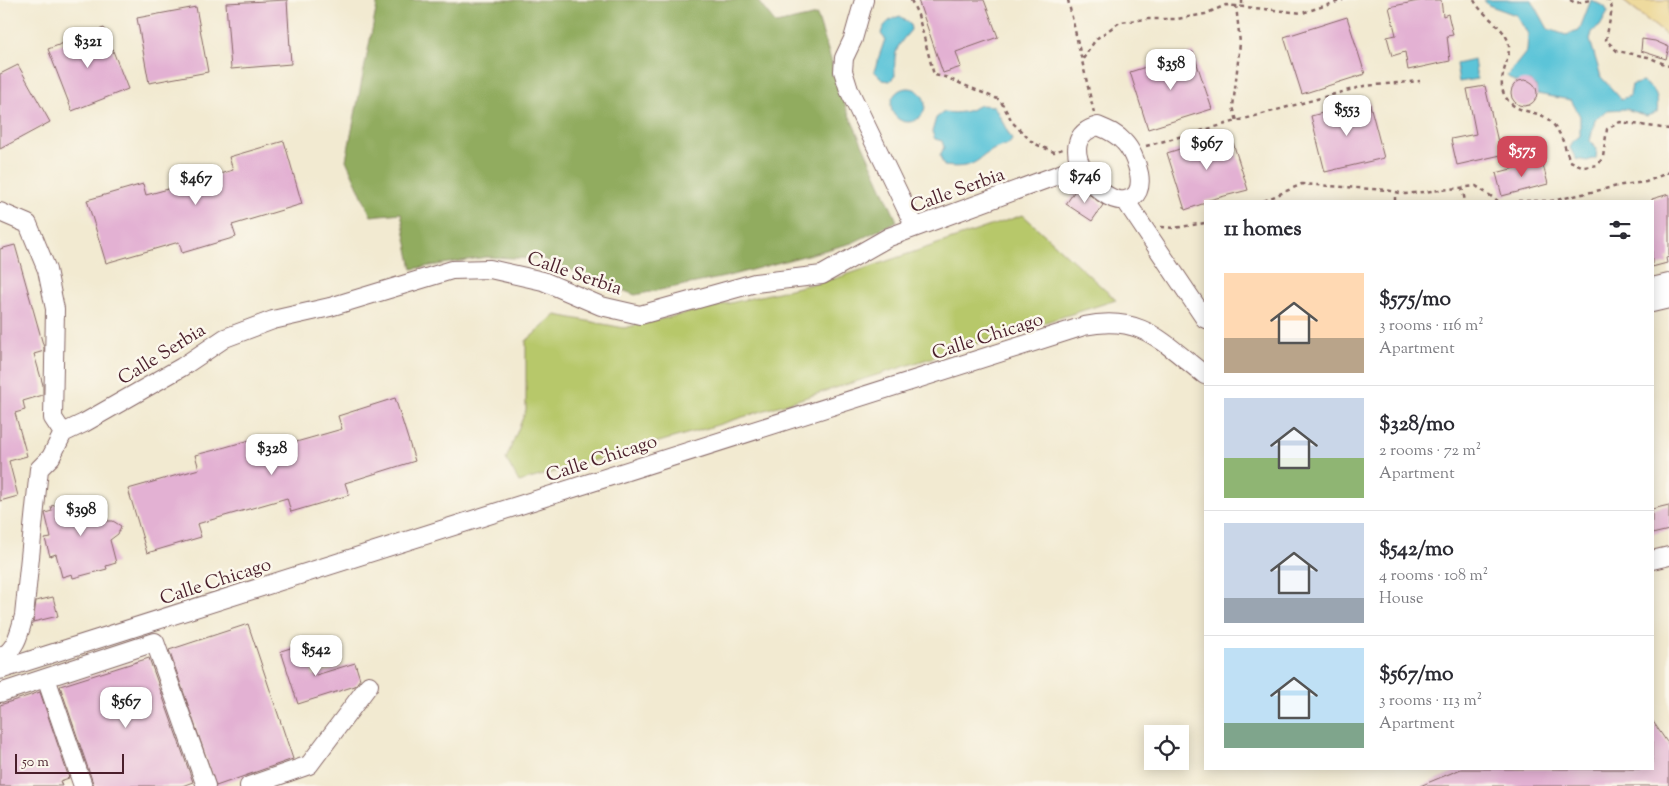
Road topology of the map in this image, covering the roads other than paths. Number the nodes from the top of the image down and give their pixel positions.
1 (864, 0) edge
2 (1082, 166) junction
3 (1125, 200) junction
4 (0, 212) edge
5 (915, 228) junction
6 (1669, 283) edge
7 (1654, 287) edge
8 (1669, 299) edge
9 (1654, 303) edge
10 (1204, 318) edge
11 (1204, 374) edge
12 (64, 433) junction
13 (1669, 556) edge
14 (1654, 560) edge
15 (0, 657) edge
16 (0, 670) edge
17 (46, 678) junction
18 (369, 685) dead end
19 (0, 693) edge
20 (83, 786) edge
21 (206, 786) edge
22 (249, 786) edge

1 - 5 lane
2 - 3 lane
2 - 3 lane
2 - 5 lane, Calle Serbia
3 - 10 lane
4 - 12 lane
5 - 12 lane, Calle Serbia
6 - 7 lane
8 - 9 lane
11 - 16 lane, Calle Chicago
12 - 15 lane
13 - 14 lane
17 - 19 lane
17 - 20 lane
17 - 21 lane
18 - 22 lane

